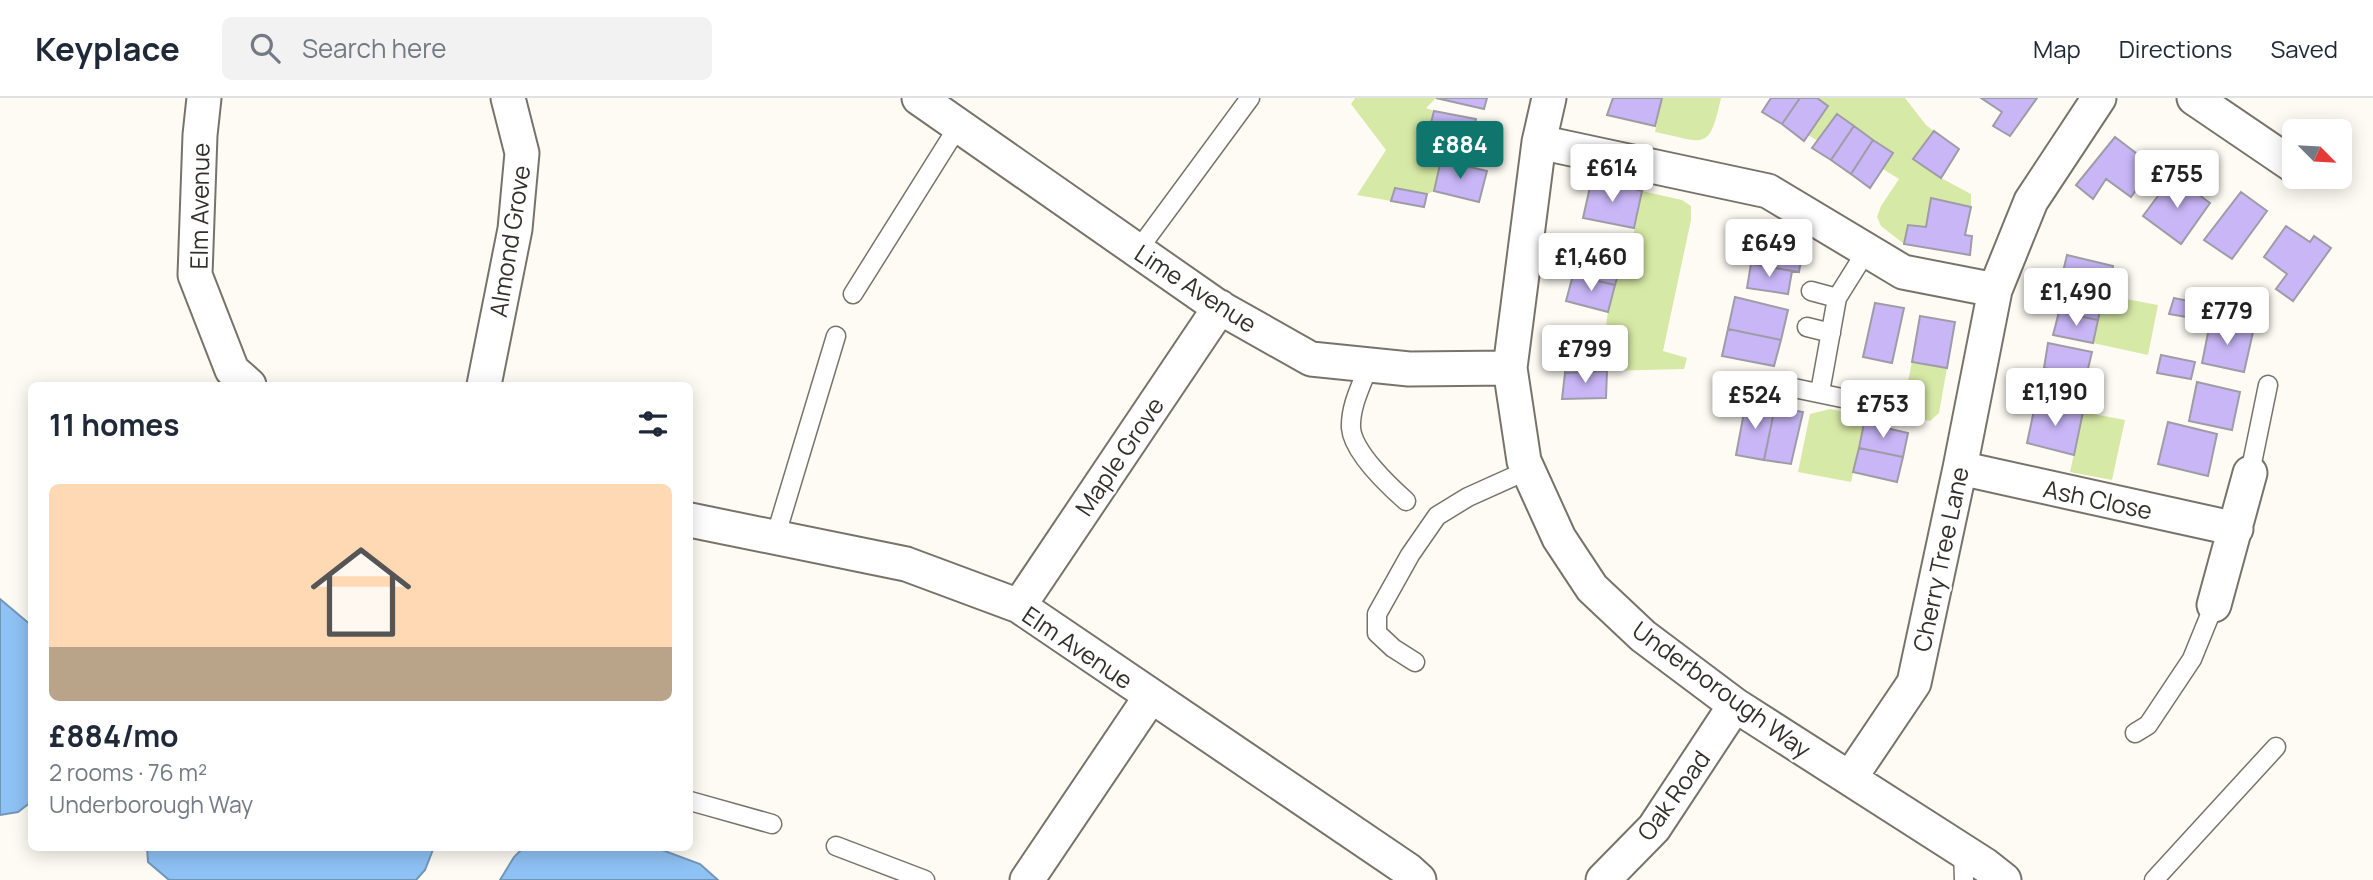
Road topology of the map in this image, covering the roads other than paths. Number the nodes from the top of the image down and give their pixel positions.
1 (204, 98) edge
2 (508, 98) edge
3 (919, 98) edge
4 (1250, 98) edge
5 (1549, 98) edge
6 (2099, 98) edge
7 (2194, 98) edge
8 (958, 125) junction
9 (1539, 142) junction
10 (2282, 158) edge
11 (1138, 250) junction
12 (1867, 250) junction
13 (1995, 290) junction
14 (1811, 291) dead end
15 (853, 294) dead end
16 (1837, 298) junction
17 (1220, 307) junction
18 (1807, 327) dead end
19 (1831, 333) junction
20 (836, 336) dead end
21 (1369, 365) junction
22 (1510, 368) junction
23 (246, 382) edge
24 (485, 382) edge
25 (2268, 385) dead end
26 (1789, 387) dead end
27 (1819, 392) junction
28 (1866, 402) dead end
29 (1960, 468) junction
30 (1528, 470) junction
31 (2250, 473) joint
32 (1406, 502) dead end
33 (693, 521) edge
34 (2236, 529) junction
35 (775, 538) junction
36 (2214, 605) joint
37 (1018, 606) junction
38 (1415, 662) dead end
39 (1151, 696) junction
40 (1735, 705) junction
41 (2135, 733) dead end
42 (2276, 747) dead end
43 (1850, 778) junction
44 (693, 802) edge
45 (772, 824) dead end
46 (836, 846) dead end
47 (1964, 866) edge
48 (925, 880) edge
49 (1027, 880) edge
50 (1419, 880) edge
51 (1603, 880) edge
52 (2004, 880) edge
53 (2154, 880) edge

1 - 23 street, Elm Avenue
2 - 24 street, Almond Grove
3 - 8 street, Lime Avenue
4 - 11 lane
5 - 9 street, Underborough Way
6 - 13 street, Cherry Tree Lane
7 - 10 street
8 - 11 street, Lime Avenue
8 - 15 lane
9 - 12 street
9 - 22 street, Underborough Way
11 - 17 street, Lime Avenue
12 - 13 street
12 - 16 lane
13 - 29 street, Cherry Tree Lane
14 - 16 lane
16 - 19 lane
17 - 21 street, Lime Avenue
17 - 37 street, Maple Grove
18 - 19 lane
19 - 27 lane
20 - 35 lane
21 - 22 street, Lime Avenue
21 - 32 lane
22 - 30 street, Underborough Way
25 - 31 lane
26 - 27 lane
27 - 28 lane
29 - 34 street, Ash Close
29 - 43 street, Cherry Tree Lane
30 - 38 lane
30 - 40 street, Underborough Way
31 - 34 street
33 - 35 street, Elm Avenue
34 - 36 street
35 - 37 street, Elm Avenue
36 - 41 lane
37 - 39 street, Elm Avenue
39 - 49 street
39 - 50 street, Elm Avenue
40 - 43 street, Underborough Way
40 - 51 street, Oak Road
42 - 53 lane
43 - 47 street, Underborough Way
44 - 45 lane
46 - 48 lane
47 - 52 street, Underborough Way

